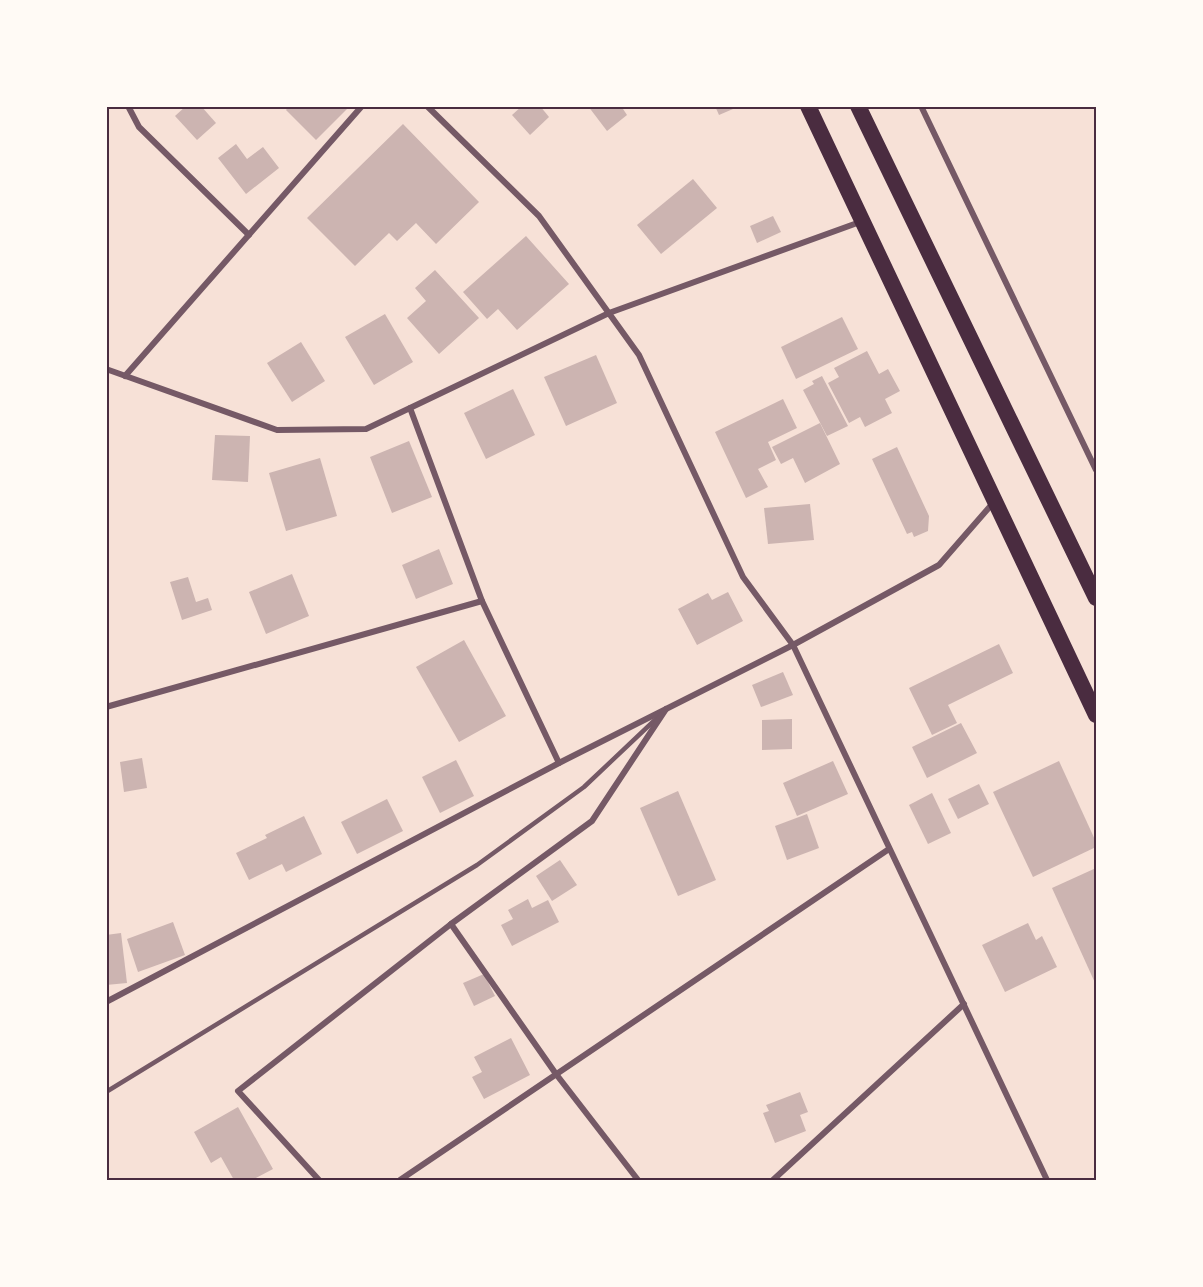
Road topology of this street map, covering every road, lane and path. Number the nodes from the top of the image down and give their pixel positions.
1 (128, 106) edge
2 (362, 106) edge
3 (427, 106) edge
4 (808, 106) edge
5 (858, 106) edge
6 (921, 106) edge
7 (863, 221) junction
8 (249, 235) junction
9 (609, 313) junction
10 (106, 369) edge
11 (124, 376) junction
12 (410, 408) junction
13 (1096, 470) edge
14 (995, 501) junction
15 (1096, 598) edge
16 (482, 601) junction
17 (793, 645) junction
18 (106, 707) edge
19 (667, 709) junction
20 (1096, 715) edge
21 (559, 763) junction
22 (889, 849) junction
23 (451, 924) junction
24 (106, 1002) edge
25 (964, 1004) junction
26 (556, 1074) junction
27 (106, 1092) edge
28 (319, 1180) edge
29 (400, 1180) edge
30 (638, 1180) edge
31 (773, 1180) edge
32 (1047, 1180) edge

1 - 8 street
2 - 8 street
3 - 9 street
4 - 7 highway
5 - 15 highway
6 - 13 street
7 - 9 street
7 - 14 highway
8 - 11 street
9 - 12 street
9 - 17 street
10 - 11 street
11 - 12 street
12 - 16 street
14 - 17 street
14 - 20 highway
16 - 18 street
16 - 21 street
17 - 19 street
17 - 22 street
19 - 21 street
19 - 23 street
19 - 27 lane
21 - 24 street
22 - 25 street
22 - 26 street
23 - 26 street
23 - 28 street
25 - 31 street
25 - 32 street
26 - 29 street
26 - 30 street

